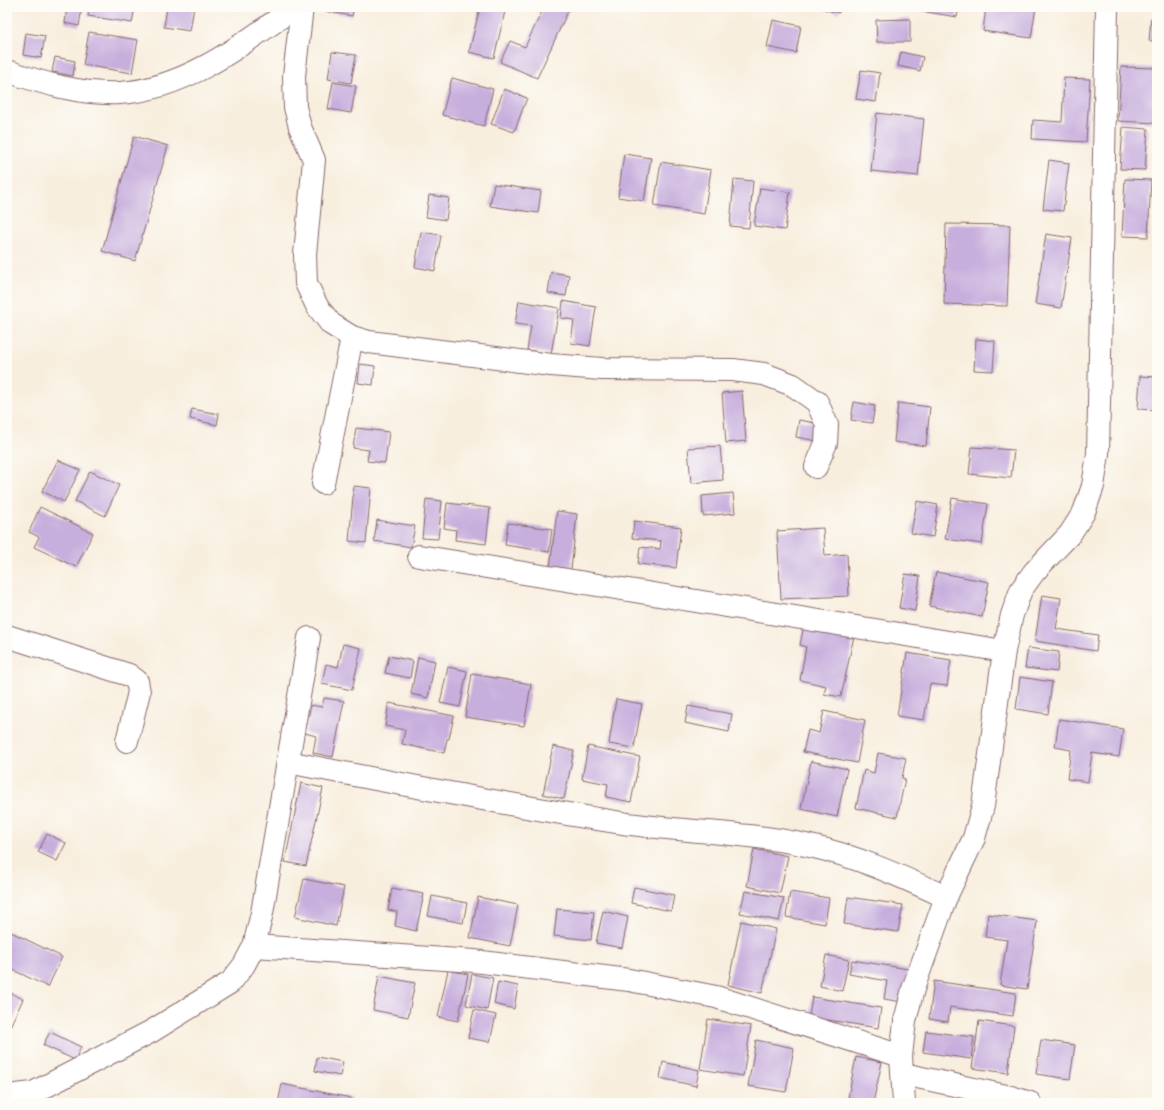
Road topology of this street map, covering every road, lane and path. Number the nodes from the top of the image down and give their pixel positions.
1 (294, 7) edge
2 (302, 7) edge
3 (1107, 7) edge
4 (7, 71) edge
5 (352, 337) junction
6 (816, 467) dead end
7 (323, 483) dead end
8 (420, 556) dead end
9 (7, 636) edge
10 (309, 638) dead end
11 (1004, 651) junction
12 (127, 741) dead end
13 (288, 762) junction
14 (946, 897) junction
15 (254, 946) junction
16 (902, 1065) junction
17 (7, 1096) edge
18 (904, 1103) edge
19 (1030, 1103) edge

1 - 4 street
2 - 5 street
3 - 11 street
5 - 6 street
5 - 7 street
8 - 11 street
9 - 12 street
10 - 13 street
11 - 14 street
13 - 14 street
13 - 15 street
14 - 16 street
15 - 16 street
15 - 17 street
16 - 18 street
16 - 19 street

